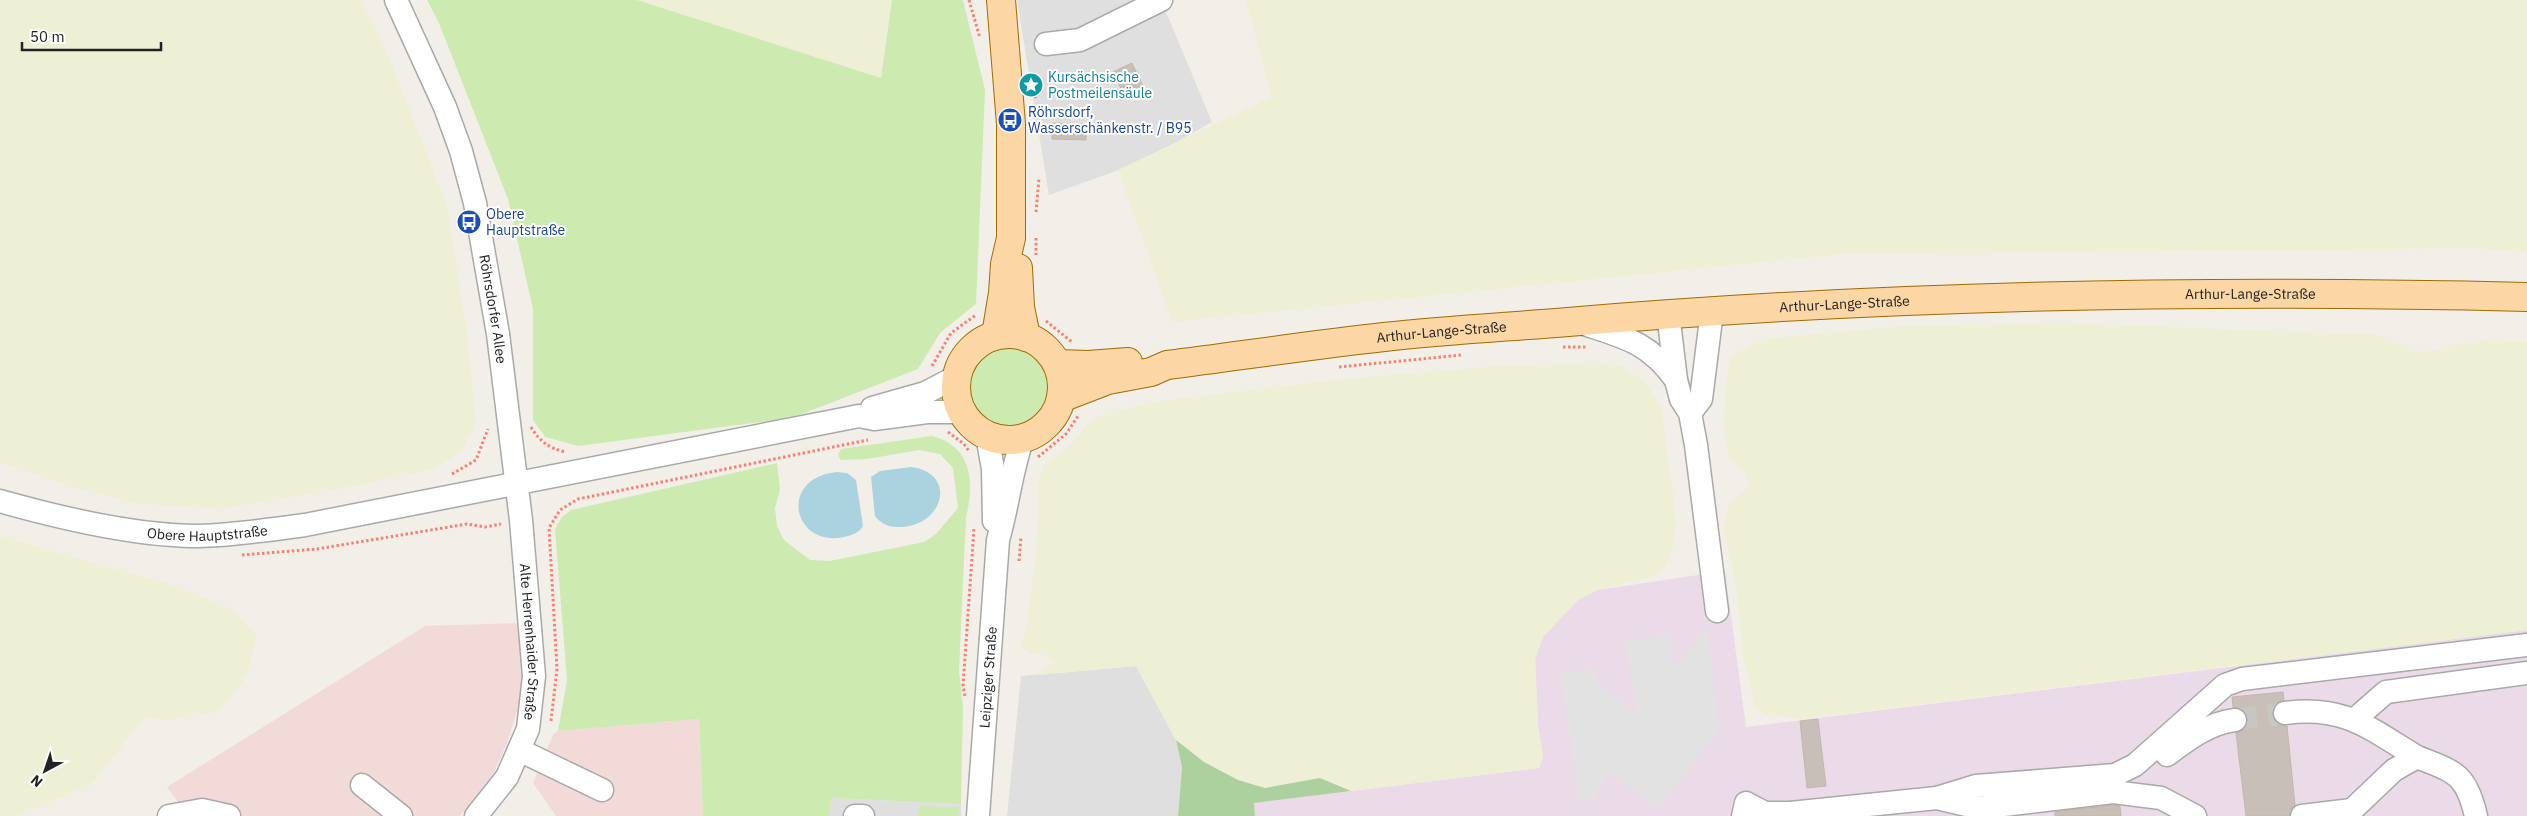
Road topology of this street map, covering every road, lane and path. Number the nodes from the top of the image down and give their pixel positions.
1 (396, 0) edge
2 (1001, 0) edge
3 (1161, 0) edge
4 (1046, 44) dead end
5 (1034, 96) dead end
6 (1039, 96) dead end
7 (1040, 178) dead end
8 (1035, 214) dead end
9 (1023, 236) junction
10 (1036, 264) dead end
11 (2527, 297) edge
12 (1712, 311) junction
13 (1668, 313) junction
14 (1576, 321) junction
15 (996, 335) junction
16 (1026, 336) junction
17 (1561, 347) dead end
18 (1596, 347) dead end
19 (1464, 354) dead end
20 (1057, 364) junction
21 (1167, 365) junction
22 (1336, 368) dead end
23 (958, 376) junction
24 (1676, 380) junction
25 (1072, 404) junction
26 (963, 412) junction
27 (1690, 413) junction
28 (858, 416) junction
29 (527, 420) dead end
30 (487, 421) dead end
31 (938, 430) dead end
32 (875, 438) dead end
33 (1023, 438) junction
34 (979, 445) junction
35 (573, 451) dead end
36 (1033, 464) dead end
37 (445, 478) dead end
38 (516, 484) junction
39 (0, 501) edge
40 (975, 520) dead end
41 (1021, 535) dead end
42 (998, 540) junction
43 (1019, 563) dead end
44 (1717, 610) dead end
45 (2527, 645) edge
46 (2527, 673) edge
47 (966, 704) dead end
48 (2285, 713) tunnel mouth
49 (2355, 719) junction
50 (2235, 720) tunnel mouth
51 (551, 722) dead end
52 (519, 750) junction
53 (2417, 757) junction
54 (362, 785) dead end
55 (602, 790) dead end
56 (2113, 792) junction
57 (1937, 798) junction
58 (169, 816) edge
59 (229, 816) edge
60 (401, 816) edge
61 (476, 816) edge
62 (855, 816) edge
63 (863, 816) edge
64 (978, 816) edge
65 (1743, 816) edge
66 (2195, 816) edge
67 (2302, 816) edge
68 (2476, 816) edge

1 - 38 street, Röhrsdorfer Allee
2 - 9 main road
3 - 4 street
5 - 6 path
7 - 8 path
9 - 10 path
9 - 15 main road
9 - 16 main road
11 - 12 main road, Arthur-Lange-Straße
12 - 13 main road, Arthur-Lange-Straße
12 - 27 street
13 - 14 main road, Arthur-Lange-Straße
13 - 24 street
14 - 21 main road, Arthur-Lange-Straße
14 - 24 street
15 - 16 main road
15 - 23 main road
16 - 20 main road
17 - 18 path
19 - 22 path
20 - 21 main road, Arthur-Lange-Straße
20 - 25 main road
21 - 25 main road, Arthur-Lange-Straße
23 - 26 main road
23 - 28 street, Obere Hauptstraße
24 - 27 street
25 - 33 main road
25 - 36 path
26 - 28 street, Obere Hauptstraße
26 - 34 main road
27 - 44 street
28 - 38 street, Obere Hauptstraße
29 - 35 path
30 - 37 path
31 - 34 path
32 - 51 path
33 - 34 main road
33 - 42 street, Leipziger Straße
34 - 42 street, Leipziger Straße
38 - 39 street, Obere Hauptstraße
38 - 52 street, Alte Herrenhaider Straße
40 - 47 path
41 - 43 path
42 - 64 street, Leipziger Straße
45 - 57 street
46 - 49 street
48 - 49 street
49 - 53 street
50 - 56 street
52 - 55 street
52 - 61 street, Alte Herrenhaider Straße
53 - 67 street
53 - 68 street
54 - 60 street
56 - 57 street
56 - 66 street
57 - 65 street
58 - 59 street
62 - 63 street

